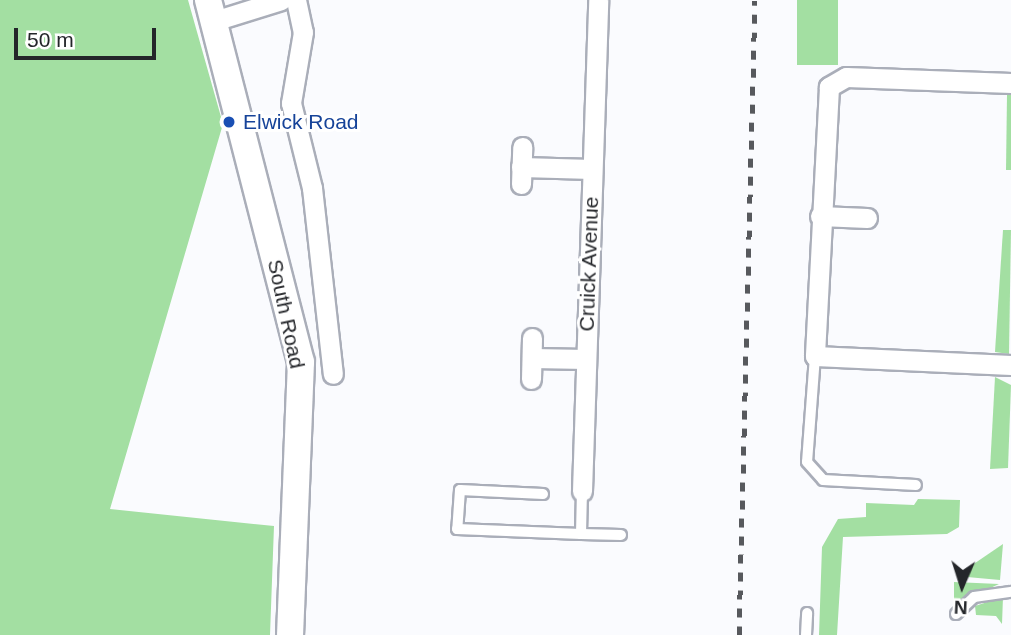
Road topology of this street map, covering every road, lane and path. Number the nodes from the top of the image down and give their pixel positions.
1 (281, 0) edge
2 (296, 0) edge
3 (598, 0) edge
4 (211, 10) edge
5 (1011, 83) edge
6 (522, 147) dead end
7 (592, 169) junction
8 (820, 216) junction
9 (867, 218) dead end
10 (815, 356) junction
11 (586, 359) junction
12 (1011, 365) edge
13 (333, 374) dead end
14 (531, 379) dead end
15 (916, 485) dead end
16 (582, 491) joint
17 (543, 494) dead end
18 (581, 534) junction
19 (621, 536) dead end
20 (1011, 592) edge
21 (807, 613) dead end
22 (957, 614) dead end
23 (290, 635) edge
24 (806, 635) edge

1 - 4 street
2 - 13 street, South Road
3 - 7 street, Cruick Avenue
4 - 23 main road, South Road
5 - 8 street
6 - 7 street, Cruick Avenue
7 - 11 street, Cruick Avenue
8 - 9 street
8 - 10 street
10 - 12 street
10 - 15 lane
11 - 14 street, Cruick Avenue
11 - 16 street, Cruick Avenue
16 - 18 lane
17 - 18 lane
18 - 19 lane
20 - 22 lane
21 - 24 lane

